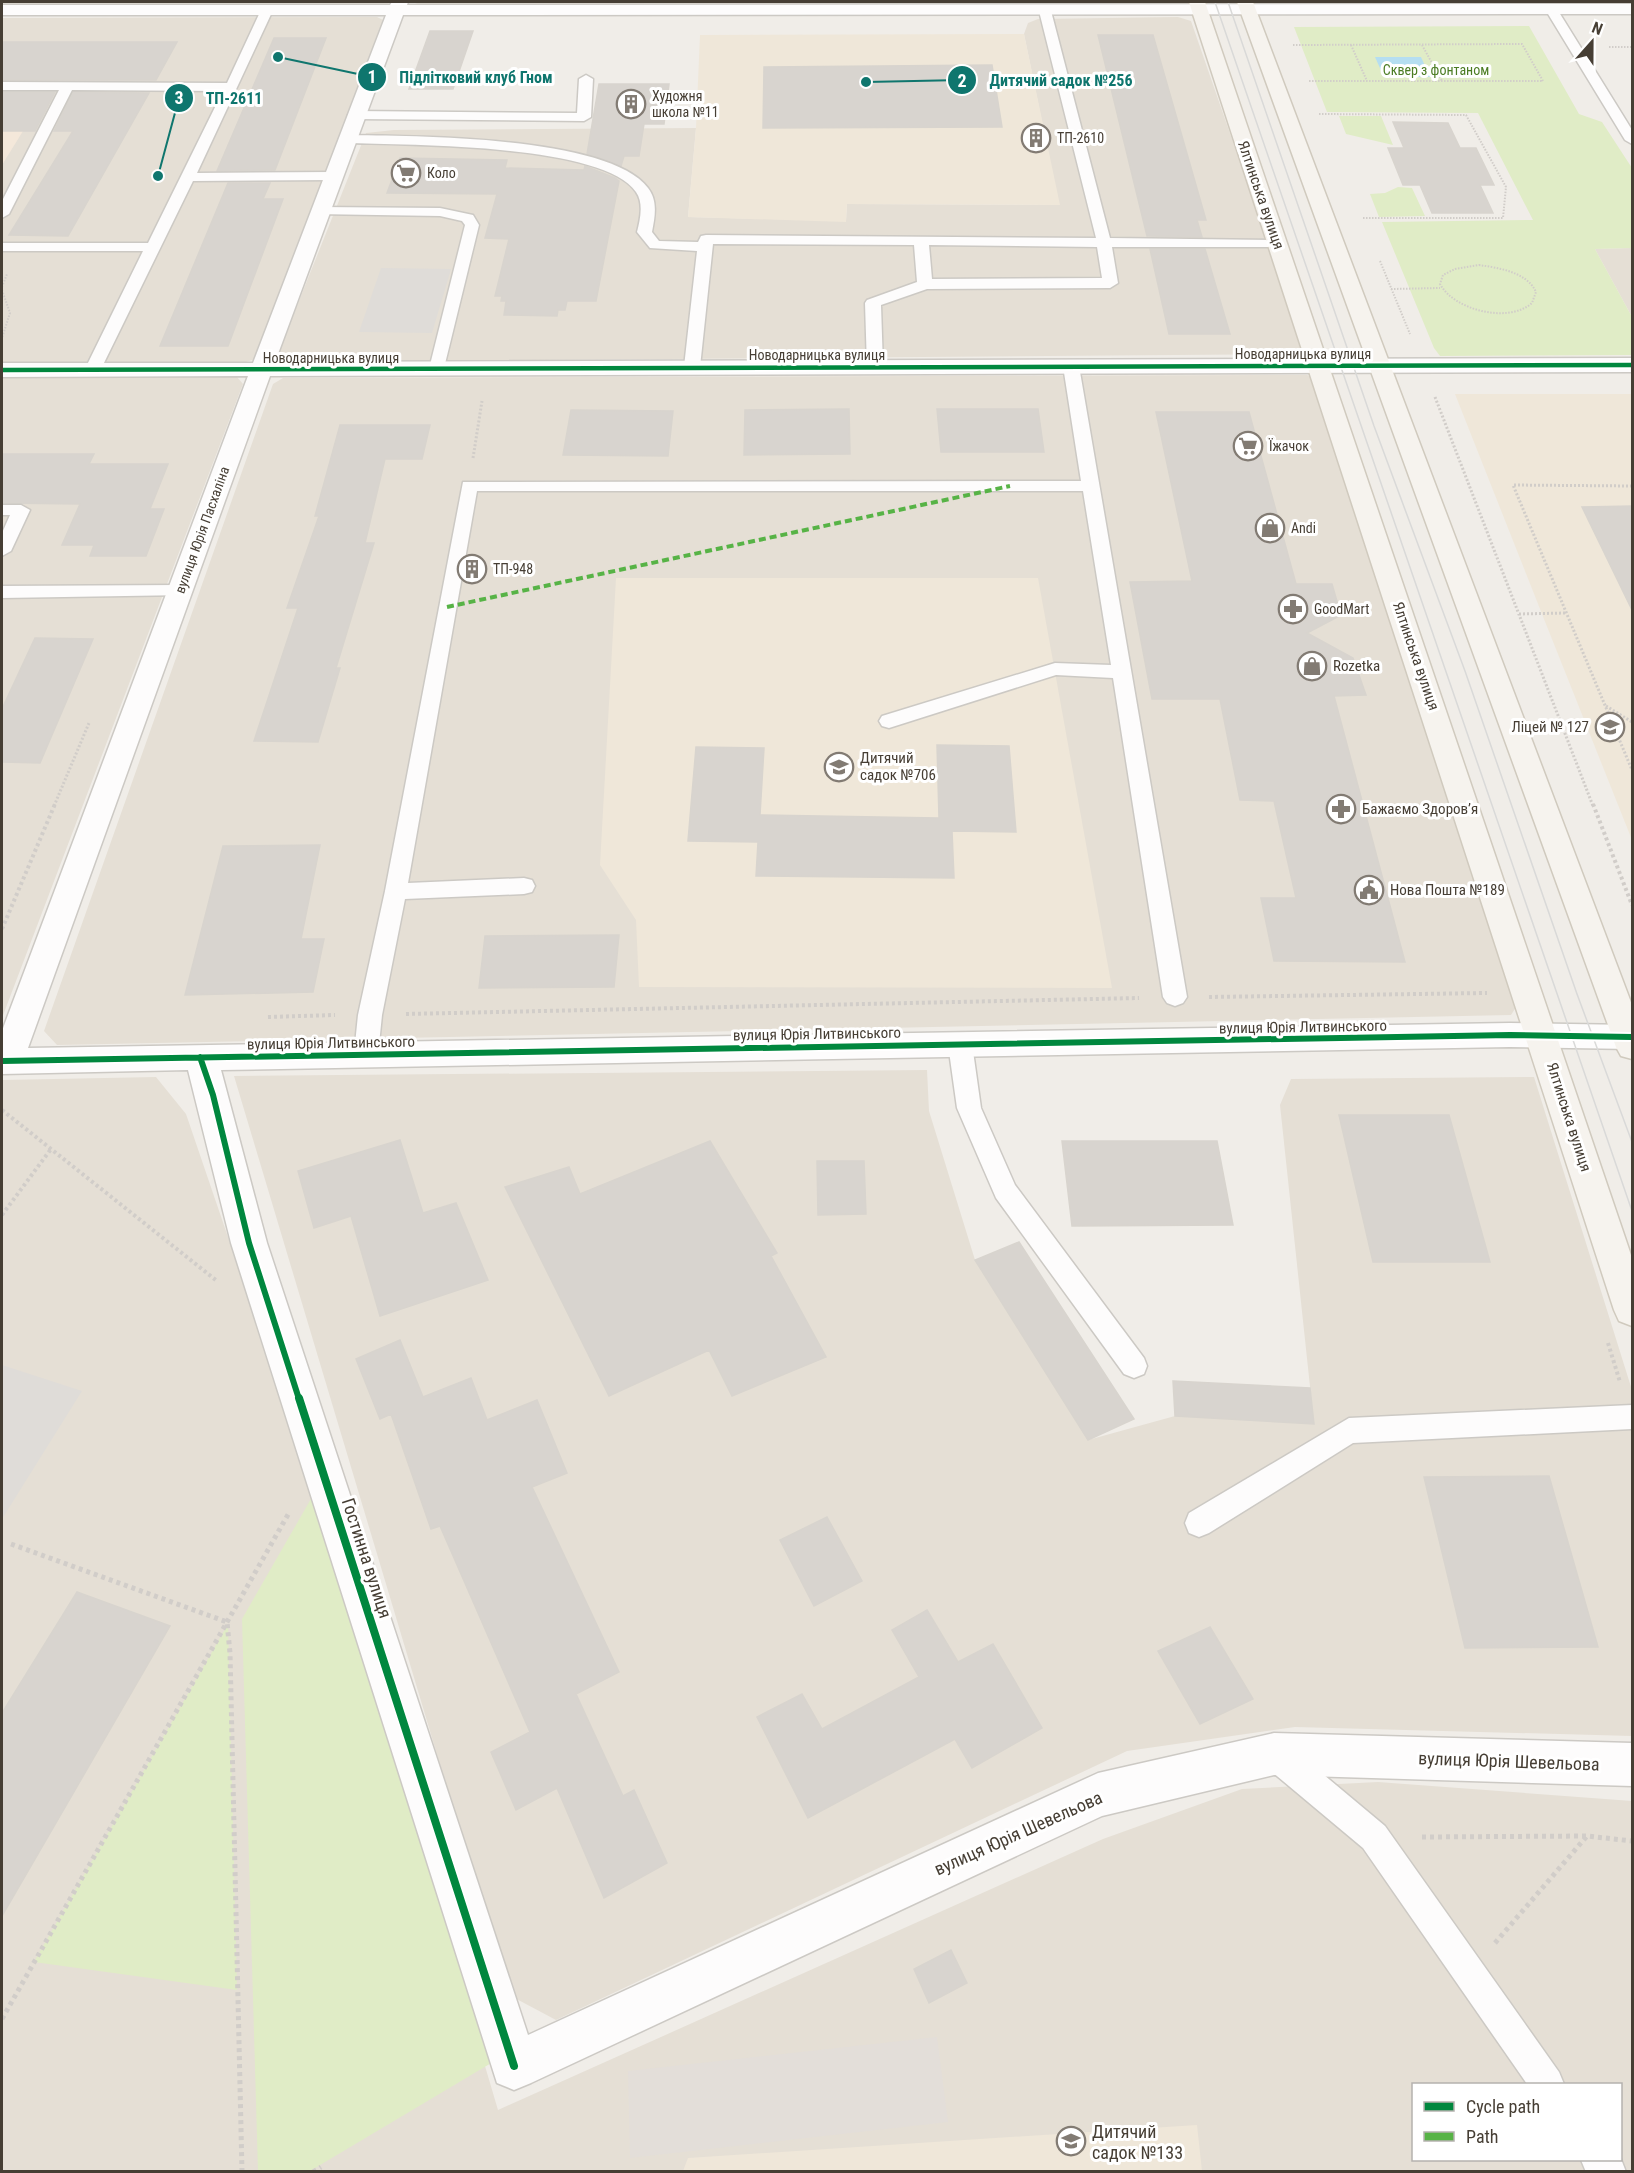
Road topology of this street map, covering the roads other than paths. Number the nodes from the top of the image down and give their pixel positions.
1 (198, 6) edge
2 (399, 6) edge
3 (665, 6) edge
4 (984, 6) edge
5 (1199, 6) edge
6 (1246, 6) edge
7 (1551, 9) junction
8 (1632, 9) edge
9 (2, 10) edge
10 (267, 10) junction
11 (1045, 11) junction
12 (586, 79) dead end
13 (2, 86) edge
14 (68, 87) junction
15 (232, 87) junction
16 (355, 115) junction
17 (346, 139) junction
18 (1632, 140) edge
19 (332, 176) junction
20 (188, 177) junction
21 (319, 211) junction
22 (2, 214) edge
23 (921, 240) junction
24 (1104, 242) junction
25 (1278, 244) junction
26 (706, 246) junction
27 (2, 247) edge
28 (154, 247) junction
29 (926, 284) junction
30 (1632, 365) edge
31 (1071, 366) junction
32 (1318, 366) junction
33 (1380, 366) junction
34 (875, 367) junction
35 (692, 368) junction
36 (93, 369) junction
37 (437, 369) junction
38 (2, 370) edge
39 (261, 370) junction
40 (1090, 486) junction
41 (2, 510) edge
42 (2, 551) edge
43 (180, 591) junction
44 (2, 592) edge
45 (1121, 672) junction
46 (889, 721) dead end
47 (524, 886) dead end
48 (396, 891) junction
49 (1175, 997) road end
50 (1543, 1036) junction
51 (1631, 1040) edge
52 (960, 1044) junction
53 (366, 1054) junction
54 (200, 1057) junction
55 (4, 1060) edge
56 (1632, 1310) edge
57 (1134, 1366) dead end
58 (1632, 1417) edge
59 (1199, 1523) dead end
60 (1274, 1754) junction
61 (1632, 1765) edge
62 (514, 2066) joint
63 (1546, 2083) edge

1 - 9 street
1 - 10 street
2 - 3 street
2 - 10 street
2 - 16 street, вулиця Юрія Пасхаліна
3 - 4 street
4 - 11 street
5 - 6 street
5 - 11 street
5 - 25 street, Ялтинська вулиця
6 - 7 street
6 - 33 street
7 - 8 street
7 - 18 lane
10 - 15 lane
11 - 24 lane
12 - 16 lane
13 - 14 lane
14 - 15 lane
14 - 22 lane
15 - 20 lane
16 - 17 street, вулиця Юрія Пасхаліна
17 - 19 street, вулиця Юрія Пасхаліна
17 - 26 lane
19 - 20 lane
19 - 21 street, вулиця Юрія Пасхаліна
20 - 28 lane
21 - 37 lane
21 - 39 street, вулиця Юрія Пасхаліна
23 - 24 lane
23 - 26 lane
23 - 29 lane
24 - 25 lane
24 - 29 lane
25 - 32 street, Ялтинська вулиця
26 - 35 lane
27 - 28 lane
28 - 36 lane
29 - 34 lane
30 - 33 street, Новодарницька вулиця
31 - 32 street, Новодарницька вулиця
31 - 34 street, Новодарницька вулиця
31 - 40 lane
32 - 33 street, Новодарницька вулиця
32 - 50 street, Ялтинська вулиця
33 - 51 street
34 - 35 street, Новодарницька вулиця
35 - 37 street, Новодарницька вулиця
36 - 38 street, Новодарницька вулиця
36 - 39 street, Новодарницька вулиця
37 - 39 street, Новодарницька вулиця
39 - 43 street, вулиця Юрія Пасхаліна
40 - 45 lane
40 - 48 lane
41 - 42 lane
43 - 44 lane
43 - 55 street, вулиця Юрія Пасхаліна
45 - 46 lane
45 - 49 lane
47 - 48 lane
48 - 53 lane
50 - 51 street, вулиця Юрія Литвинського
50 - 52 street, вулиця Юрія Литвинського
50 - 56 street, Ялтинська вулиця
52 - 53 street, вулиця Юрія Литвинського
52 - 57 lane
53 - 54 street, вулиця Юрія Литвинського
54 - 55 street, вулиця Юрія Литвинського
54 - 62 street, Гостинна вулиця
58 - 59 lane
60 - 61 street, вулиця Юрія Шевельова
60 - 62 street, вулиця Юрія Шевельова
60 - 63 lane

